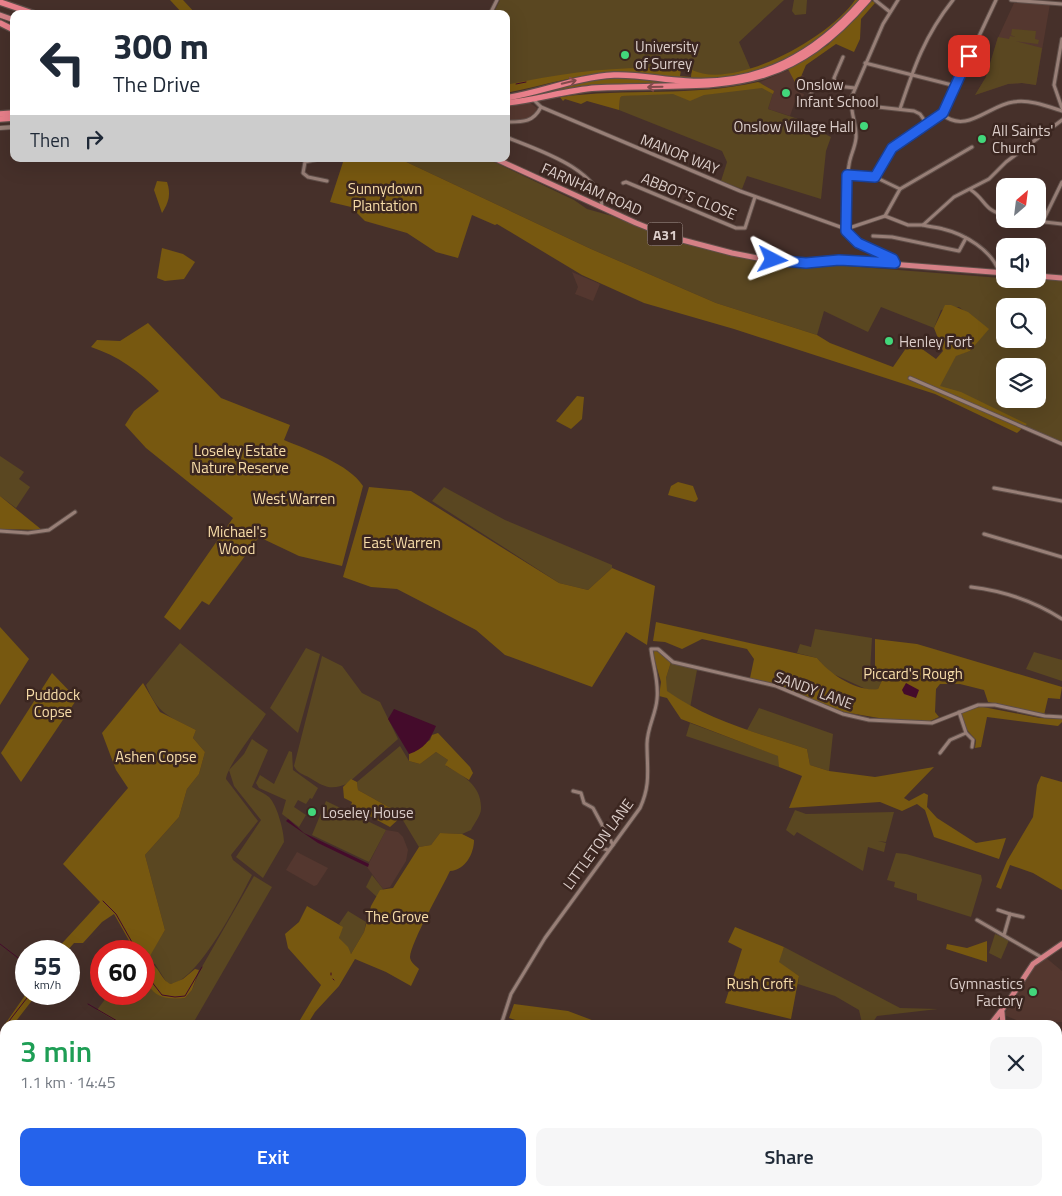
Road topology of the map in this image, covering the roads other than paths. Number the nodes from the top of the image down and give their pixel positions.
1 (863, 0) edge
2 (868, 0) edge
3 (875, 0) edge
4 (898, 0) edge
5 (953, 0) edge
6 (996, 0) edge
7 (1011, 0) edge
8 (0, 2) edge
9 (1062, 4) edge
10 (23, 10) edge
11 (890, 12) junction
12 (1062, 39) edge
13 (843, 57) dead end
14 (865, 63) junction
15 (911, 75) junction
16 (835, 84) junction
17 (956, 86) junction
18 (855, 88) junction
19 (510, 97) edge
20 (534, 99) junction
21 (510, 102) edge
22 (851, 104) junction
23 (806, 106) dead end
24 (541, 107) junction
25 (900, 109) junction
26 (1062, 110) edge
27 (942, 114) junction
28 (1062, 119) edge
29 (510, 122) edge
30 (928, 124) junction
31 (510, 139) edge
32 (972, 147) dead end
33 (305, 162) edge
34 (502, 162) edge
35 (847, 175) junction
36 (875, 177) junction
37 (327, 181) dead end
38 (1062, 182) edge
39 (623, 183) dead end
40 (979, 186) junction
41 (900, 189) junction
42 (971, 190) junction
43 (978, 195) junction
44 (755, 197) junction
45 (602, 208) junction
46 (996, 212) edge
47 (1046, 215) edge
48 (885, 216) junction
49 (932, 219) junction
50 (1046, 221) edge
51 (1062, 224) edge
52 (924, 225) junction
53 (935, 227) junction
54 (846, 229) junction
55 (873, 236) dead end
56 (966, 238) junction
57 (895, 263) junction
58 (996, 266) edge
59 (996, 272) edge
60 (1046, 277) edge
61 (1062, 278) edge
62 (910, 378) dead end
63 (1062, 444) edge
64 (994, 488) dead end
65 (1062, 501) edge
66 (75, 512) dead end
67 (0, 531) edge
68 (984, 534) dead end
69 (1062, 557) edge
70 (971, 587) dead end
71 (1062, 619) edge
72 (651, 649) joint
73 (959, 712) junction
74 (1062, 717) edge
75 (966, 734) junction
76 (972, 747) dead end
77 (940, 753) dead end
78 (573, 791) dead end
79 (613, 845) junction
80 (595, 846) dead end
81 (608, 850) junction
82 (998, 910) dead end
83 (1010, 914) junction
84 (1023, 917) dead end
85 (977, 920) dead end
86 (1004, 935) junction
87 (1062, 944) edge
88 (1041, 957) junction
89 (1003, 1009) junction
90 (502, 1020) edge
91 (994, 1020) edge
92 (1002, 1020) edge

19 -> 1 highway
2 -> 20 highway
3 - 11 street
4 - 11 street
5 - 15 street
6 - 17 street
7 - 9 street
8 - 10 highway
11 - 14 street
12 - 26 street
13 - 16 street
14 - 15 street
14 - 18 street
15 - 17 street
15 - 25 street
16 - 18 street
16 - 23 street
17 - 27 street
18 - 22 street
20 - 21 highway
20 - 24 street, MANOR WAY
22 - 25 street
22 - 35 street
24 - 29 street
24 - 44 street, MANOR WAY
25 - 30 street
26 - 27 street
27 - 30 street
28 - 40 street
30 - 36 street
31 - 45 street
32 - 41 street
33 - 37 street
34 - 45 main road, FARNHAM ROAD / A31
35 - 36 street
35 - 54 street
36 - 41 street
38 - 47 street
39 - 44 street, ABBOT'S CLOSE
40 - 42 street
40 - 43 street
41 - 48 street
42 - 43 street
42 - 49 street
43 - 46 street
44 - 54 street, MANOR WAY
45 - 57 main road, FARNHAM ROAD / A31
48 - 52 street
48 - 54 street
49 - 52 street
49 - 53 street
50 - 51 street
52 - 53 street
53 - 56 street
54 - 57 street
55 - 56 street
56 - 58 street
57 - 59 main road, FARNHAM ROAD / A31
60 - 61 main road
62 - 63 street
64 - 65 street
66 - 67 street
68 - 69 street
70 - 71 street
72 - 73 street, SANDY LANE
72 - 79 street, LITTLETON LANE
73 - 74 street, SANDY LANE
73 - 75 street
75 - 76 street
75 - 77 street
78 - 79 street
79 - 81 street, LITTLETON LANE
80 - 81 street
81 - 90 street, LITTLETON LANE
82 - 83 street
83 - 84 street
83 - 86 street
85 - 86 street
86 - 88 street
87 - 88 main road
88 - 89 main road
89 - 91 main road
89 - 92 main road

